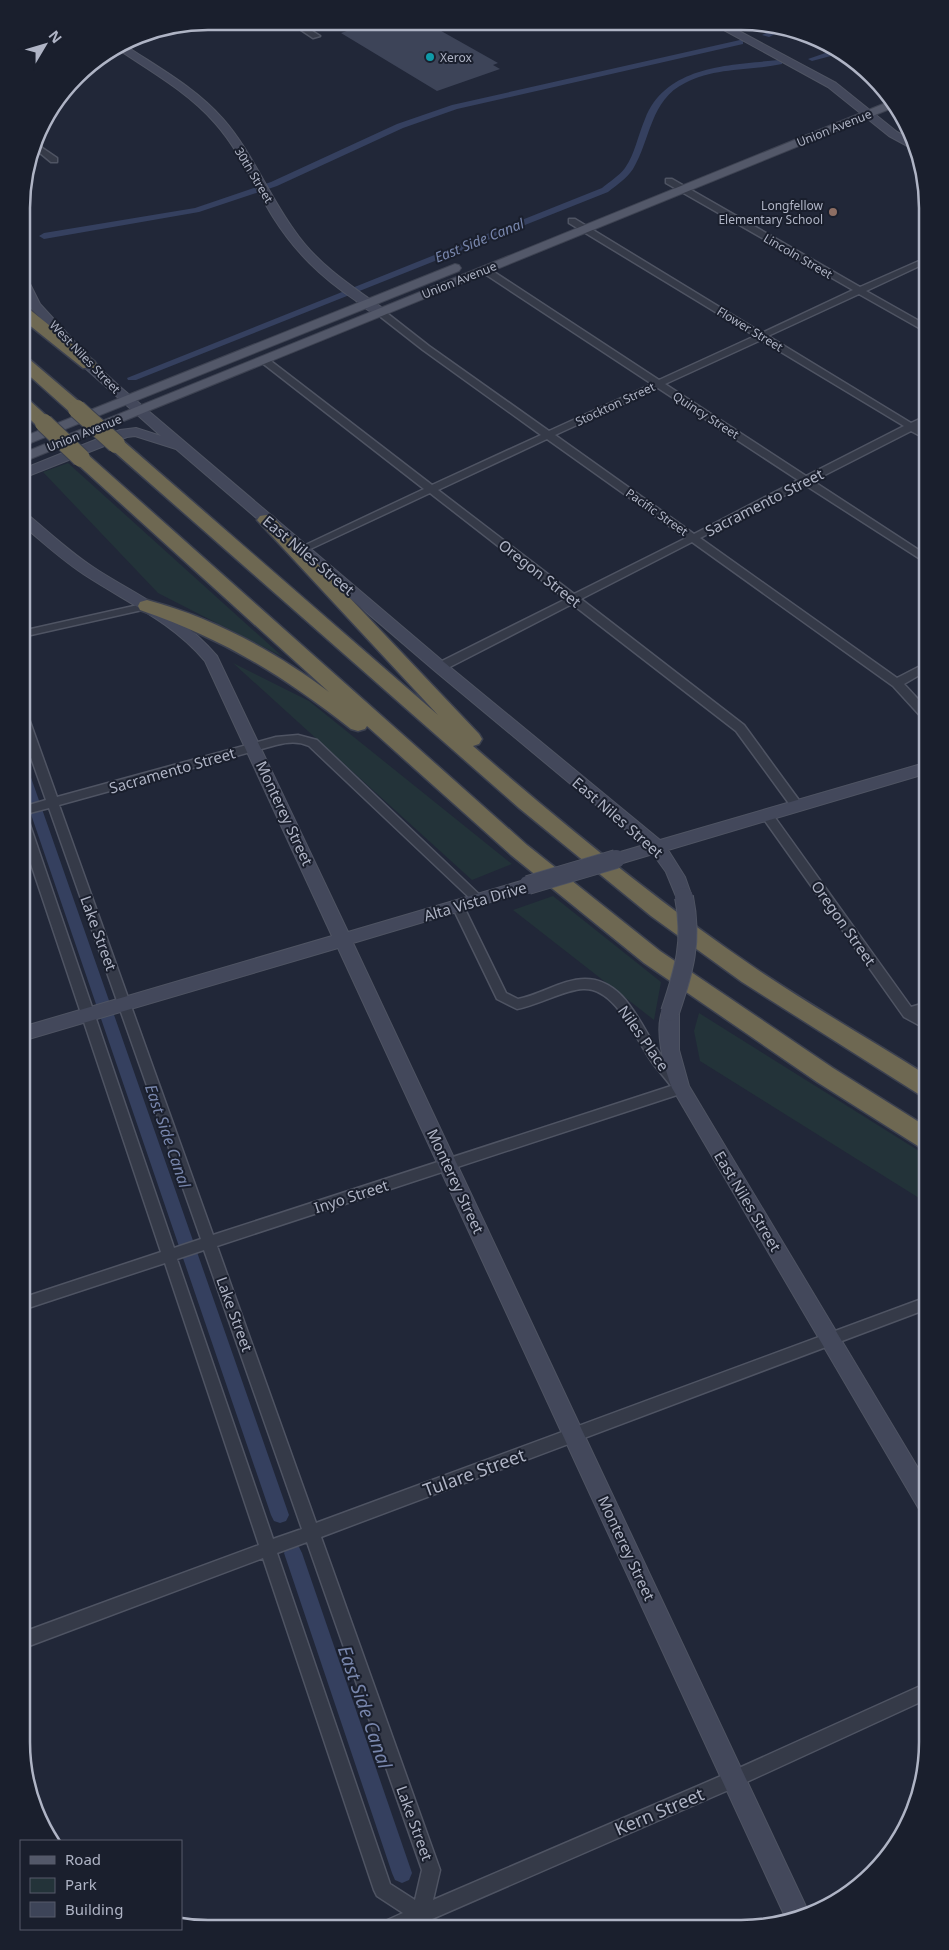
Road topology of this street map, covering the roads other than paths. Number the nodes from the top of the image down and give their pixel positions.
1 (306, 30) edge
2 (729, 30) edge
3 (745, 30) edge
4 (316, 36) dead end
5 (125, 50) edge
6 (879, 97) edge
7 (865, 102) junction
8 (887, 106) edge
9 (874, 112) junction
10 (900, 126) edge
11 (774, 139) dead end
12 (905, 141) edge
13 (40, 149) edge
14 (54, 160) dead end
15 (688, 174) dead end
16 (665, 183) joint
17 (683, 190) junction
18 (599, 210) dead end
19 (572, 221) junction
20 (586, 229) junction
21 (528, 239) dead end
22 (919, 263) edge
23 (465, 264) dead end
24 (485, 270) junction
25 (859, 291) junction
26 (30, 295) edge
27 (362, 300) junction
28 (380, 312) junction
29 (30, 318) edge
30 (919, 325) edge
31 (762, 336) junction
32 (264, 360) junction
33 (88, 365) junction
34 (30, 368) edge
35 (659, 384) junction
36 (134, 405) junction
37 (30, 410) edge
38 (919, 423) edge
39 (911, 427) junction
40 (919, 432) edge
41 (549, 435) junction
42 (30, 439) edge
43 (183, 448) junction
44 (30, 454) edge
45 (30, 471) edge
46 (806, 480) junction
47 (431, 490) junction
48 (266, 520) junction
49 (30, 523) edge
50 (693, 538) junction
51 (302, 549) junction
52 (919, 555) edge
53 (573, 599) junction
54 (146, 606) junction
55 (30, 632) edge
56 (440, 667) junction
57 (919, 670) edge
58 (897, 682) junction
59 (919, 707) edge
60 (30, 739) edge
61 (254, 747) junction
62 (919, 770) edge
63 (461, 799) junction
64 (526, 802) junction
65 (52, 803) junction
66 (796, 806) junction
67 (30, 811) edge
68 (768, 814) junction
69 (30, 836) edge
70 (657, 847) junction
71 (479, 900) junction
72 (458, 906) junction
73 (344, 939) junction
74 (124, 1004) junction
75 (919, 1010) edge
76 (908, 1014) junction
77 (88, 1015) junction
78 (919, 1020) edge
79 (30, 1032) edge
80 (919, 1082) edge
81 (681, 1088) junction
82 (919, 1133) edge
83 (448, 1164) junction
84 (209, 1242) junction
85 (169, 1255) junction
86 (30, 1301) edge
87 (919, 1306) edge
88 (831, 1338) junction
89 (574, 1435) junction
90 (919, 1488) edge
91 (312, 1533) junction
92 (268, 1549) junction
93 (30, 1638) edge
94 (919, 1695) edge
95 (734, 1779) junction
96 (796, 1912) edge
97 (423, 1920) edge
98 (424, 1920) edge
99 (426, 1920) edge

1 - 4 street
2 - 7 main road
3 - 7 main road
5 - 27 main road, 30th Street
6 - 7 main road, Union Avenue
7 - 9 main road
7 - 11 main road, Union Avenue
8 - 9 main road, Union Avenue
9 - 10 main road
9 - 12 main road
9 - 17 main road, Union Avenue
13 - 14 street
15 - 16 main road
16 - 17 street, Lincoln Street
17 - 20 main road, Union Avenue
17 - 25 street, Lincoln Street
18 - 19 main road
19 - 20 street, Flower Street
19 - 21 main road
20 - 24 main road, Union Avenue
20 - 31 street, Flower Street
22 - 25 street, Stockton Street
23 - 27 main road, Union Avenue
24 - 28 main road, Union Avenue
24 - 35 street, Quincy Street
25 - 30 street, Lincoln Street
25 - 31 street, Stockton Street
26 - 33 main road, West Niles Street
27 - 28 main road, 30th Street
27 - 36 main road, Union Avenue
28 - 32 main road, Union Avenue
28 - 41 street, Pacific Street
29 - 33 highway
31 - 35 street, Stockton Street
31 - 39 street, Flower Street
32 - 36 main road, Union Avenue
32 - 47 street, Oregon Street
33 - 36 main road, West Niles Street
34 - 64 highway, bridge
35 - 41 street, Stockton Street
35 - 46 street, Quincy Street
36 - 42 main road, Union Avenue
36 - 43 main road, East Niles Street
36 - 44 main road, Union Avenue
37 - 63 highway, bridge
38 - 39 street, Sacramento Street
39 - 40 street, Flower Street
39 - 46 street, Sacramento Street
41 - 47 street, Stockton Street
41 - 50 street, Pacific Street
43 - 45 main road
43 - 48 main road, East Niles Street
46 - 50 street, Sacramento Street
46 - 52 street, Quincy Street
47 - 51 street, Stockton Street
47 - 53 street, Oregon Street
48 - 51 main road, East Niles Street
48 - 64 highway
49 - 54 main road, Monterey Street
50 - 53 street, Sacramento Street
50 - 58 street, Pacific Street
51 - 56 main road, East Niles Street
53 - 56 street, Sacramento Street
53 - 66 street, Oregon Street
54 - 55 street
54 - 61 main road, Monterey Street
54 - 63 highway
56 - 70 main road, East Niles Street
57 - 58 street
58 - 59 street, Pacific Street
60 - 65 street, Lake Street
61 - 65 street, Sacramento Street
61 - 71 street, Sacramento Street
61 - 73 main road, Monterey Street
62 - 66 main road, Alta Vista Drive
63 - 82 highway
64 - 80 highway
65 - 67 street, Sacramento Street
65 - 74 street, Lake Street
66 - 68 main road, Alta Vista Drive
68 - 70 main road, Alta Vista Drive
68 - 76 street, Oregon Street
69 - 77 street
70 - 71 main road, Alta Vista Drive, bridge
70 - 81 main road, East Niles Street, bridge
71 - 72 main road, Alta Vista Drive
72 - 73 main road, Alta Vista Drive
72 - 81 street, Niles Place
73 - 74 main road, Alta Vista Drive
73 - 83 main road, Monterey Street
74 - 77 main road, Alta Vista Drive
74 - 84 street, Lake Street
75 - 76 street
76 - 78 street, Oregon Street
77 - 79 main road, Alta Vista Drive
77 - 85 street
81 - 83 street, Inyo Street
81 - 88 main road, East Niles Street
83 - 84 street, Inyo Street
83 - 89 main road, Monterey Street
84 - 85 street, Inyo Street
84 - 91 street, Lake Street
85 - 86 street, Inyo Street
85 - 92 street
87 - 88 street, Tulare Street
88 - 89 street, Tulare Street
88 - 90 main road, East Niles Street
89 - 91 street, Tulare Street
89 - 95 main road, Monterey Street
91 - 92 street, Tulare Street
91 - 98 street, Lake Street
92 - 93 street, Tulare Street
92 - 97 street
94 - 95 street, Kern Street
95 - 96 main road, Monterey Street
95 - 99 street, Kern Street

